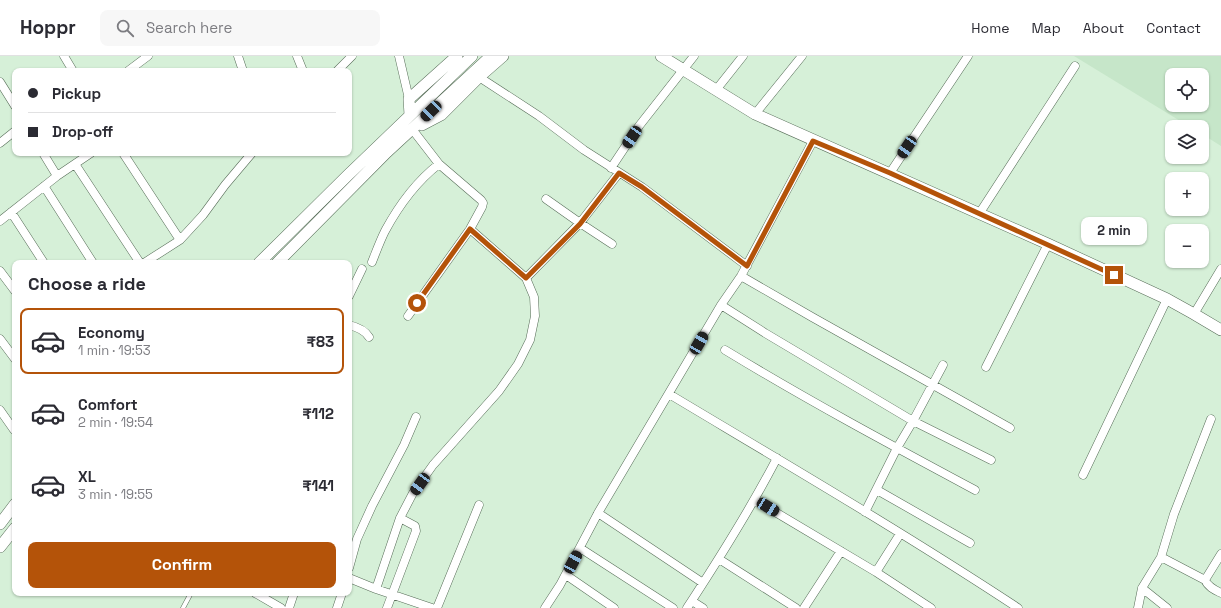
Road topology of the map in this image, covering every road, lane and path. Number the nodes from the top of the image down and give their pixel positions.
1 (64, 56) edge
2 (148, 56) edge
3 (238, 56) edge
4 (297, 56) edge
5 (352, 56) edge
6 (398, 56) edge
7 (457, 56) edge
8 (472, 56) edge
9 (491, 56) edge
10 (503, 56) edge
11 (661, 56) edge
12 (694, 56) edge
13 (743, 56) edge
14 (802, 56) edge
15 (968, 56) edge
16 (1075, 66) dead end
17 (71, 68) edge
18 (132, 68) edge
19 (242, 68) edge
20 (302, 68) edge
21 (340, 68) edge
22 (683, 69) junction
23 (479, 77) junction
24 (0, 82) edge
25 (716, 90) junction
26 (409, 99) junction
27 (12, 101) edge
28 (411, 114) junction
29 (755, 114) junction
30 (416, 126) junction
31 (12, 134) edge
32 (813, 141) junction
33 (0, 143) edge
34 (45, 156) edge
35 (87, 156) edge
36 (125, 156) edge
37 (249, 156) edge
38 (75, 164) junction
39 (439, 164) junction
40 (611, 168) junction
41 (619, 173) junction
42 (890, 173) junction
43 (57, 176) junction
44 (44, 186) junction
45 (546, 199) dead end
46 (11, 212) junction
47 (979, 214) junction
48 (0, 221) edge
49 (580, 224) junction
50 (470, 229) junction
51 (180, 240) junction
52 (612, 244) dead end
53 (1048, 244) junction
54 (42, 260) edge
55 (91, 260) edge
56 (138, 260) edge
57 (149, 260) edge
58 (262, 260) edge
59 (280, 260) edge
60 (372, 262) dead end
61 (747, 266) junction
62 (362, 269) dead end
63 (1221, 269) edge
64 (0, 271) edge
65 (741, 276) junction
66 (526, 278) junction
67 (12, 287) edge
68 (352, 290) edge
69 (1167, 299) junction
70 (721, 304) junction
71 (1194, 314) junction
72 (408, 316) dead end
73 (352, 326) edge
74 (1221, 330) edge
75 (369, 337) dead end
76 (0, 339) edge
77 (725, 350) dead end
78 (12, 355) edge
79 (943, 365) dead end
80 (986, 367) dead end
81 (932, 384) junction
82 (669, 394) junction
83 (0, 410) edge
84 (416, 418) dead end
85 (1211, 419) dead end
86 (913, 420) junction
87 (12, 427) edge
88 (1010, 428) dead end
89 (897, 448) junction
90 (777, 458) junction
91 (991, 460) dead end
92 (1083, 475) dead end
93 (876, 490) junction
94 (975, 490) dead end
95 (755, 500) junction
96 (479, 505) dead end
97 (12, 508) edge
98 (865, 512) junction
99 (598, 513) junction
100 (400, 518) junction
101 (0, 524) edge
102 (12, 532) edge
103 (900, 534) junction
104 (970, 543) dead end
105 (0, 547) edge
106 (580, 548) junction
107 (841, 551) junction
108 (1221, 555) edge
109 (352, 557) edge
110 (1161, 557) junction
111 (719, 559) junction
112 (876, 572) junction
113 (566, 575) junction
114 (352, 579) edge
115 (1205, 580) junction
116 (703, 583) junction
117 (1142, 588) junction
118 (376, 589) junction
119 (1221, 593) edge
120 (392, 594) junction
121 (190, 596) edge
122 (260, 596) edge
123 (293, 596) edge
124 (341, 596) edge
125 (689, 605) edge
126 (183, 608) edge
127 (281, 608) edge
128 (289, 608) edge
129 (337, 608) edge
130 (387, 608) edge
131 (432, 608) edge
132 (437, 608) edge
133 (545, 608) edge
134 (614, 608) edge
135 (673, 608) edge
136 (703, 608) edge
137 (796, 608) edge
138 (804, 608) edge
139 (930, 608) edge
140 (1018, 608) edge
141 (1138, 608) edge
142 (1166, 608) edge

1 - 17 street
2 - 18 street
3 - 19 street
4 - 20 street
5 - 21 street
6 - 26 street
7 - 26 main road
8 - 28 main road
9 - 30 main road
10 - 23 main road
11 - 22 main road
12 - 22 street
13 - 25 street
14 - 29 street
15 - 42 street
16 - 47 street
22 - 25 main road
22 - 40 street
23 - 30 main road
23 - 40 street
24 - 27 street
25 - 29 main road
26 - 28 main road
28 - 58 main road
29 - 32 main road
30 - 39 street
30 - 59 main road
31 - 33 street
32 - 42 main road
32 - 61 street
34 - 43 street
35 - 38 street
36 - 51 street
37 - 51 street
38 - 43 street
38 - 56 street
39 - 50 street
39 - 60 street
40 - 41 street
41 - 49 street
41 - 61 street
42 - 47 main road
43 - 44 street
44 - 46 street
44 - 55 street
45 - 49 street
46 - 48 street
46 - 54 street
47 - 53 main road
49 - 52 street
49 - 66 street
50 - 66 street
50 - 72 street
51 - 57 street
53 - 69 main road
53 - 80 street
61 - 65 street
62 - 68 street
63 - 71 street
64 - 67 street
65 - 70 street
65 - 81 street
66 - 100 street
69 - 71 main road
69 - 92 street
70 - 82 street
70 - 86 street
71 - 74 main road
73 - 75 street
76 - 78 street
77 - 89 street
79 - 81 street
81 - 86 street
81 - 88 street
82 - 90 street
82 - 99 street
83 - 87 street
84 - 109 street
85 - 110 street
86 - 89 street
86 - 91 street
89 - 93 street
89 - 94 street
90 - 95 street
90 - 98 street
93 - 98 street
93 - 104 street
95 - 107 street
95 - 111 street
96 - 132 street
97 - 101 main road
98 - 103 street
99 - 106 street
99 - 116 street
100 - 118 street
100 - 120 street
102 - 105 main road
103 - 112 street
103 - 140 street
106 - 113 street
106 - 135 street
107 - 112 street
107 - 138 street
108 - 115 street
110 - 115 street
110 - 117 street
111 - 116 street
111 - 137 street
112 - 139 street
113 - 133 street
113 - 134 street
114 - 118 street
115 - 119 street
116 - 125 street
117 - 141 street
117 - 142 street
118 - 120 street
120 - 130 street
120 - 131 street
121 - 126 lane
122 - 127 street
123 - 128 street
124 - 129 street
125 - 136 street

